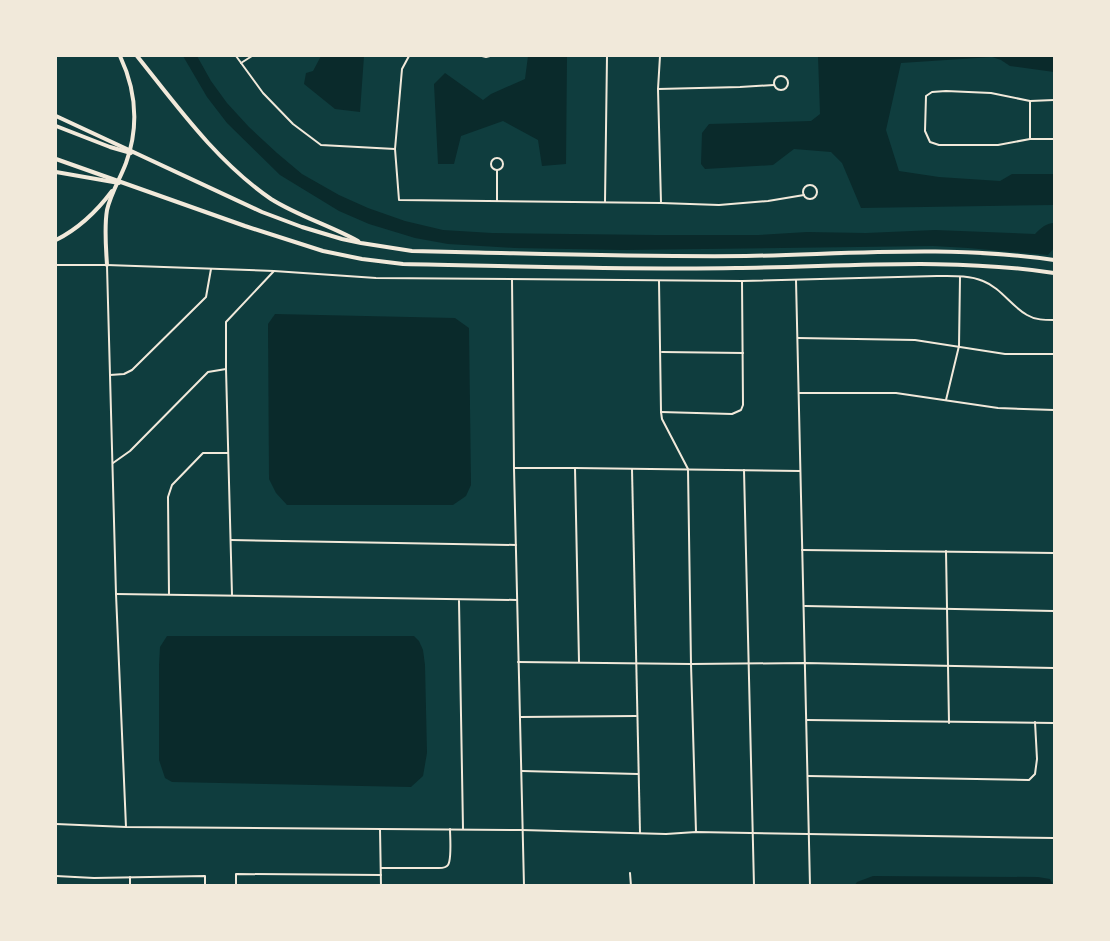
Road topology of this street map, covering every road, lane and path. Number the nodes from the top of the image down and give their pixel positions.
1 (120, 56) edge
2 (137, 56) edge
3 (236, 56) edge
4 (252, 56) edge
5 (409, 56) edge
6 (482, 56) edge
7 (490, 56) edge
8 (607, 56) edge
9 (660, 56) edge
10 (241, 63) junction
11 (774, 85) junction
12 (658, 89) junction
13 (1054, 100) edge
14 (1030, 101) junction
15 (56, 116) edge
16 (56, 126) edge
17 (1030, 139) junction
18 (1054, 139) edge
19 (395, 149) junction
20 (143, 157) junction
21 (56, 159) edge
22 (497, 170) junction
23 (56, 172) edge
24 (116, 185) junction
25 (134, 186) junction
26 (804, 195) junction
27 (497, 201) junction
28 (605, 202) junction
29 (660, 203) junction
30 (56, 240) edge
31 (361, 243) junction
32 (1054, 260) edge
33 (56, 265) edge
34 (107, 265) junction
35 (211, 268) junction
36 (274, 271) junction
37 (1054, 273) edge
38 (960, 277) junction
39 (512, 279) junction
40 (659, 280) junction
41 (796, 280) junction
42 (742, 281) junction
43 (1054, 320) edge
44 (798, 338) junction
45 (959, 346) junction
46 (661, 352) junction
47 (743, 353) junction
48 (1054, 354) edge
49 (226, 369) junction
50 (110, 375) junction
51 (799, 393) junction
52 (946, 400) junction
53 (1054, 410) edge
54 (661, 412) junction
55 (228, 453) junction
56 (112, 464) junction
57 (514, 468) junction
58 (575, 468) junction
59 (632, 469) junction
60 (688, 469) junction
61 (744, 470) junction
62 (800, 471) junction
63 (230, 540) junction
64 (516, 545) junction
65 (802, 550) junction
66 (946, 552) junction
67 (1054, 553) edge
68 (116, 594) junction
69 (169, 594) junction
70 (232, 596) junction
71 (459, 600) junction
72 (517, 600) junction
73 (804, 606) junction
74 (947, 608) junction
75 (1054, 610) edge
76 (579, 662) junction
77 (518, 663) junction
78 (636, 663) junction
79 (805, 663) junction
80 (691, 664) junction
81 (749, 664) junction
82 (948, 666) junction
83 (1054, 668) edge
84 (636, 716) junction
85 (520, 717) junction
86 (807, 720) junction
87 (949, 723) junction
88 (1035, 723) junction
89 (1054, 723) edge
90 (522, 771) junction
91 (638, 774) junction
92 (808, 776) junction
93 (56, 804) edge
94 (56, 824) edge
95 (126, 827) junction
96 (380, 829) junction
97 (450, 829) junction
98 (463, 829) junction
99 (522, 830) junction
100 (696, 832) junction
101 (640, 833) junction
102 (753, 834) junction
103 (808, 834) junction
104 (1054, 838) edge
105 (381, 868) junction
106 (630, 873) dead end
107 (381, 875) junction
108 (56, 876) edge
109 (130, 877) junction
110 (130, 885) edge
111 (205, 885) edge
112 (236, 885) edge
113 (381, 885) edge
114 (524, 885) edge
115 (631, 885) edge
116 (754, 885) edge
117 (810, 885) edge

1 - 24 highway
2 - 31 highway
3 - 10 street
4 - 10 street
5 - 19 street
6 - 7 street
8 - 28 street
9 - 12 street
10 - 19 street
11 - 11 street
11 - 12 street
12 - 29 street
13 - 14 street
14 - 17 street
14 - 17 street
15 - 20 highway
16 - 20 highway
17 - 18 street
19 - 27 street
20 - 31 highway
21 - 25 highway
22 - 22 street
22 - 27 street
23 - 25 highway
24 - 30 highway
24 - 34 highway
25 - 37 highway
26 - 26 street
26 - 29 street
27 - 28 street
28 - 29 street
31 - 32 highway
33 - 34 street
34 - 35 street
34 - 50 street
35 - 36 street
35 - 50 street
36 - 39 street
36 - 49 street
38 - 41 street
38 - 43 street
38 - 45 street
39 - 40 street
39 - 57 street
40 - 42 street
40 - 46 street
41 - 42 street
41 - 44 street
42 - 47 street
44 - 45 street
44 - 51 street
45 - 48 street
45 - 52 street
46 - 47 street
46 - 54 street
47 - 54 street
49 - 55 street
49 - 56 street
50 - 56 street
51 - 52 street
51 - 62 street
52 - 53 street
54 - 60 street
55 - 63 street
55 - 69 street
56 - 68 street
57 - 58 street
57 - 64 street
58 - 59 street
58 - 76 street
59 - 60 street
59 - 78 street
60 - 61 street
60 - 80 street
61 - 62 street
61 - 81 street
62 - 65 street
63 - 64 street
63 - 70 street
64 - 72 street
65 - 66 street
65 - 73 street
66 - 67 street
66 - 74 street
68 - 69 street
68 - 95 street
69 - 70 street
70 - 71 street
71 - 72 street
71 - 98 street
72 - 77 street
73 - 74 street
73 - 79 street
74 - 75 street
74 - 82 street
76 - 77 street
76 - 78 street
77 - 85 street
78 - 80 street
78 - 84 street
79 - 81 street
79 - 82 street
79 - 86 street
80 - 81 street
80 - 100 street
81 - 102 street
82 - 83 street
82 - 87 street
84 - 85 street
84 - 91 street
85 - 90 street
86 - 87 street
86 - 92 street
87 - 88 street
88 - 89 street
88 - 92 street
90 - 91 street
90 - 99 street
91 - 101 street
92 - 103 street
93 - 94 street
94 - 95 street
95 - 96 street
96 - 97 street
96 - 105 street
97 - 98 street
97 - 105 street
98 - 99 street
99 - 101 street
99 - 114 street
100 - 101 street
100 - 102 street
102 - 103 street
102 - 116 street
103 - 104 street
103 - 117 street
105 - 107 street
106 - 115 street
107 - 112 street
107 - 113 street
108 - 109 street
109 - 110 street
109 - 111 street

